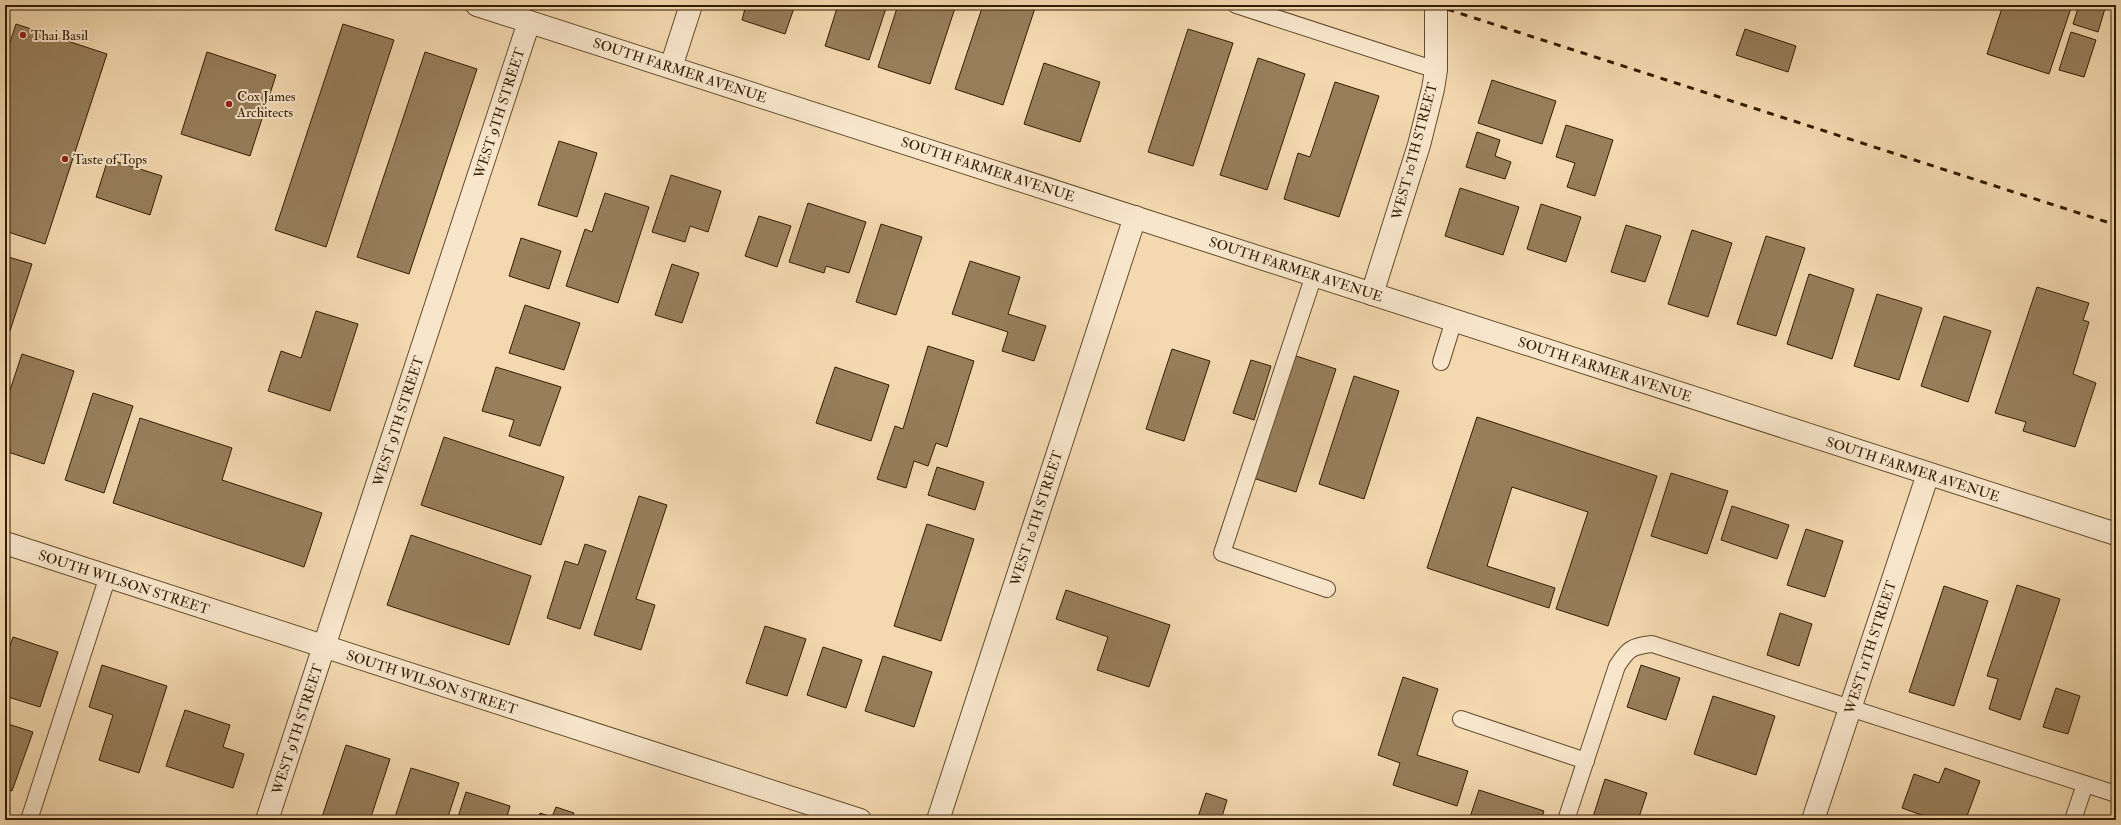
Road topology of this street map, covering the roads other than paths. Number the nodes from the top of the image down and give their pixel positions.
1 (477, 5) edge
2 (691, 5) edge
3 (1236, 5) edge
4 (1436, 5) edge
5 (528, 22) junction
6 (671, 67) junction
7 (1436, 70) junction
8 (1135, 217) junction
9 (1314, 275) junction
10 (1372, 294) junction
11 (1454, 320) junction
12 (1441, 362) dead end
13 (1928, 474) junction
14 (2116, 534) edge
15 (5, 543) edge
16 (108, 576) junction
17 (1327, 589) dead end
18 (324, 647) junction
19 (1850, 707) junction
20 (1461, 719) dead end
21 (1586, 761) junction
22 (2085, 784) junction
23 (2116, 794) edge
24 (29, 820) edge
25 (267, 820) edge
26 (860, 820) edge
27 (938, 820) edge
28 (1566, 820) edge
29 (1813, 820) edge
30 (2073, 820) edge

1 - 5 street, SOUTH FARMER AVENUE
2 - 6 street
3 - 7 lane
4 - 7 street, WEST 10TH STREET
5 - 6 street, SOUTH FARMER AVENUE
5 - 18 street, WEST 9TH STREET
6 - 8 street, SOUTH FARMER AVENUE
7 - 10 street, WEST 10TH STREET
8 - 9 street, SOUTH FARMER AVENUE
8 - 27 street, WEST 10TH STREET
9 - 10 street, SOUTH FARMER AVENUE
9 - 17 lane
10 - 11 street, SOUTH FARMER AVENUE
11 - 12 lane
11 - 13 street, SOUTH FARMER AVENUE
13 - 14 street, SOUTH FARMER AVENUE
13 - 19 street, WEST 11TH STREET
15 - 16 street, SOUTH WILSON STREET
16 - 18 street, SOUTH WILSON STREET
16 - 24 lane
18 - 25 street, WEST 9TH STREET
18 - 26 street, SOUTH WILSON STREET
19 - 21 lane
19 - 22 lane
19 - 29 street, WEST 11TH STREET
20 - 21 lane
21 - 28 lane
22 - 23 lane
22 - 30 lane

